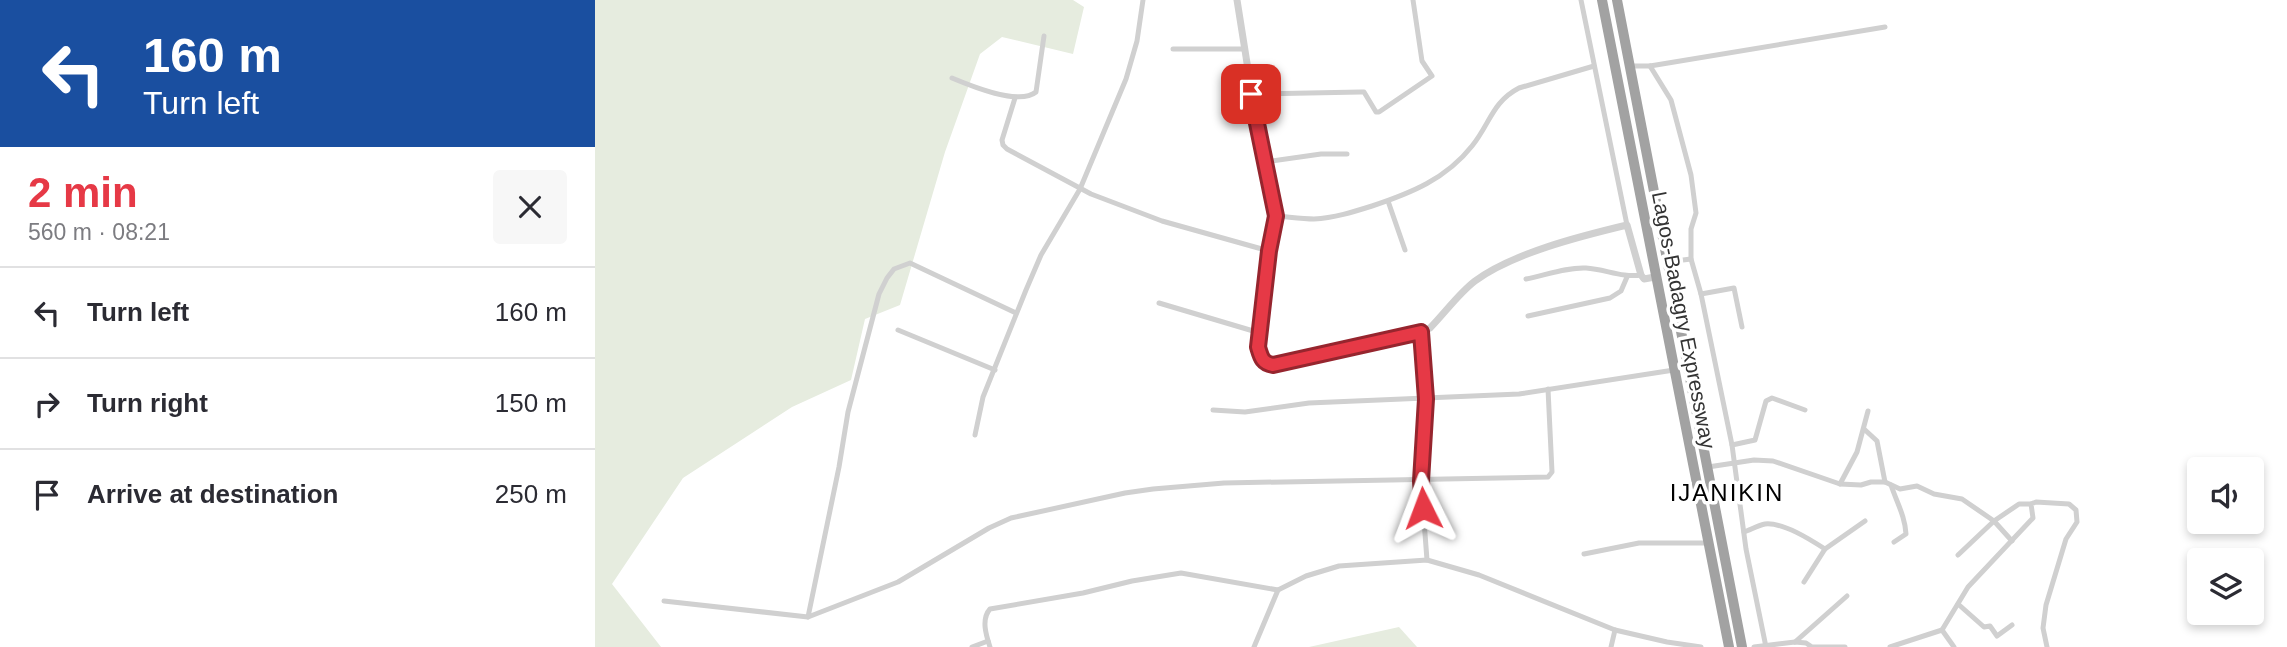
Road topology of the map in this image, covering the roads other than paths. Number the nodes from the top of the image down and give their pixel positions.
1 (1143, 0) edge
2 (1237, 0) edge
3 (1413, 0) edge
4 (1581, 0) edge
5 (1602, 0) edge
6 (1617, 0) edge
7 (1885, 27) dead end
8 (1044, 36) dead end
9 (1173, 48) dead end
10 (1245, 49) junction
11 (1594, 66) junction
12 (1631, 66) junction
13 (1650, 66) junction
14 (952, 78) dead end
15 (1251, 94) junction
16 (1015, 98) junction
17 (1347, 153) dead end
18 (1265, 162) junction
19 (1080, 189) junction
20 (1388, 201) junction
21 (1276, 216) junction
22 (1627, 225) junction
23 (1405, 250) dead end
24 (1269, 251) junction
25 (1691, 259) junction
26 (1667, 262) junction
27 (1641, 275) junction
28 (1627, 277) junction
29 (1655, 277) junction
30 (1527, 279) dead end
31 (1701, 294) junction
32 (1159, 303) dead end
33 (1016, 313) junction
34 (1528, 316) dead end
35 (1742, 327) dead end
36 (898, 330) dead end
37 (1421, 332) junction
38 (1260, 333) junction
39 (995, 370) junction
40 (1674, 370) junction
41 (1548, 389) junction
42 (1426, 399) junction
43 (1213, 410) dead end
44 (1805, 410) dead end
45 (1868, 411) dead end
46 (1864, 429) junction
47 (975, 435) dead end
48 (1732, 444) junction
49 (1734, 464) junction
50 (1707, 467) junction
51 (1421, 481) junction
52 (1840, 484) junction
53 (1888, 484) junction
54 (2031, 504) junction
55 (1865, 520) dead end
56 (1994, 522) junction
57 (1744, 532) junction
58 (2012, 541) junction
59 (1894, 542) dead end
60 (1708, 543) junction
61 (1825, 549) junction
62 (1584, 554) dead end
63 (1958, 555) dead end
64 (1427, 560) junction
65 (1804, 582) dead end
66 (1278, 590) junction
67 (1846, 597) dead end
68 (664, 601) dead end
69 (1958, 604) junction
70 (808, 617) junction
71 (2012, 625) dead end
72 (1615, 630) junction
73 (1941, 630) junction
74 (1795, 642) junction
75 (989, 644) edge
76 (972, 647) edge
77 (1254, 647) edge
78 (1611, 647) edge
79 (1701, 647) edge
80 (1729, 647) edge
81 (1742, 647) edge
82 (1754, 647) edge
83 (1766, 647) edge
84 (1812, 647) edge
85 (1845, 647) edge
86 (1892, 647) edge
87 (1954, 647) edge
88 (2047, 647) edge

1 - 19 street
2 - 10 street
3 - 15 street
4 - 11 street
5 - 29 highway, Lagos-Badagry Expressway
6 - 12 highway, Lagos-Badagry Expressway
7 - 13 street
8 - 16 street
9 - 10 street
10 - 15 street
11 - 20 street
11 - 22 street
12 - 13 street
12 - 26 highway, Lagos-Badagry Expressway
13 - 25 street
14 - 16 street
15 - 18 street
16 - 19 street
17 - 18 street
18 - 21 street
19 - 24 street
19 - 33 street
20 - 21 street
20 - 23 street
21 - 24 street
22 - 27 street
22 - 37 street
24 - 38 street
25 - 26 street
25 - 31 street
26 - 50 highway, Lagos-Badagry Expressway
27 - 28 street
27 - 29 street
28 - 30 street
28 - 34 street
29 - 40 highway, Lagos-Badagry Expressway
31 - 35 street
31 - 48 street
32 - 38 street
33 - 39 street
33 - 70 street
36 - 39 street
37 - 38 street
37 - 42 street
39 - 47 street
40 - 41 street
40 - 60 highway, Lagos-Badagry Expressway
41 - 42 street
41 - 51 street
42 - 43 street
42 - 51 street
44 - 48 street
45 - 46 street
46 - 52 street
46 - 53 street
48 - 49 street
49 - 50 street
49 - 52 street
49 - 57 street
50 - 81 highway, Lagos-Badagry Expressway
51 - 64 street
51 - 70 street
52 - 53 street
53 - 56 street
53 - 59 street
54 - 56 street
54 - 58 street
54 - 88 street
55 - 61 street
56 - 58 street
56 - 63 street
57 - 61 street
57 - 83 street
58 - 69 street
60 - 62 street
60 - 80 highway, Lagos-Badagry Expressway
61 - 65 street
64 - 66 street
64 - 72 street
66 - 75 street
66 - 77 street
67 - 74 street
68 - 70 street
69 - 71 street
69 - 73 street
72 - 78 street
72 - 79 street
73 - 86 street
73 - 87 street
74 - 83 street
74 - 84 street
75 - 76 street
82 - 83 street
84 - 85 street

